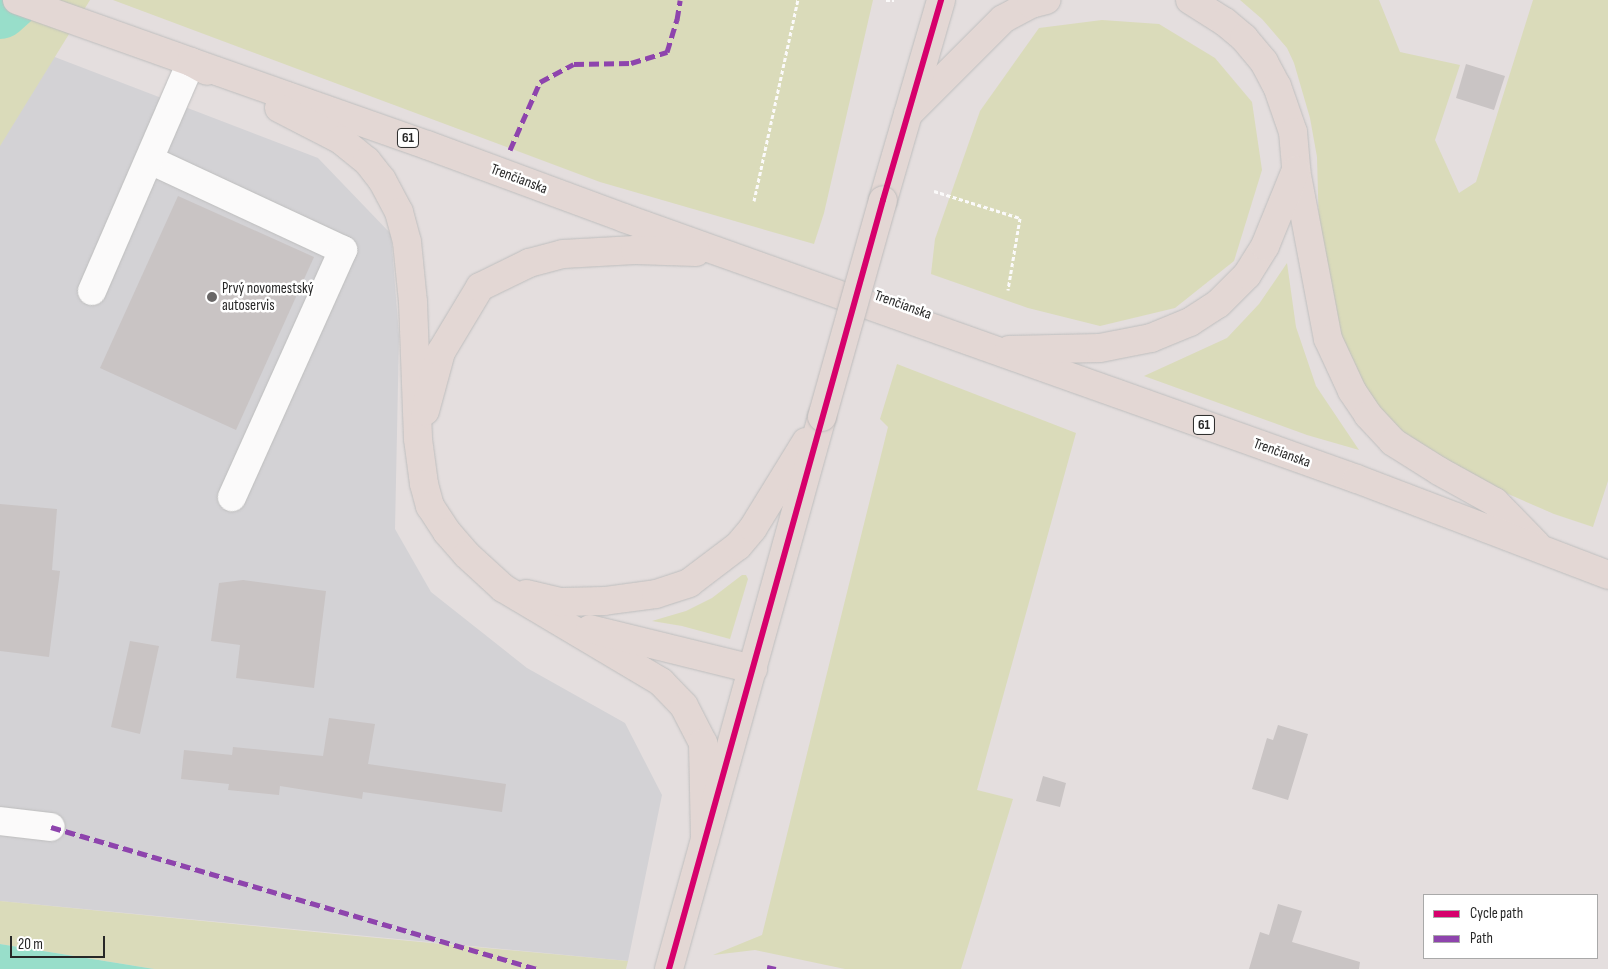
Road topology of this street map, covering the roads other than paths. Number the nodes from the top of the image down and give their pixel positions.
1 (17, 0) edge
2 (941, 0) edge
3 (1046, 0) edge
4 (1190, 0) edge
5 (191, 62) junction
6 (907, 116) junction
7 (150, 160) junction
8 (1296, 170) junction
9 (721, 253) junction
10 (92, 291) dead end
11 (992, 350) junction
12 (822, 417) junction
13 (418, 439) junction
14 (232, 497) dead end
15 (1539, 547) junction
16 (1608, 575) edge
17 (503, 588) junction
18 (561, 622) junction
19 (754, 669) junction
20 (0, 821) edge
21 (51, 827) dead end
22 (705, 839) junction
23 (672, 960) edge

1 - 5 main road, 61
2 - 6 main road
3 - 6 main road
4 - 8 main road
5 - 7 street
5 - 9 main road, Trenčianska / 61
5 - 13 main road
6 - 12 main road, bridge
7 - 10 street
7 - 14 street
8 - 11 main road
8 - 15 main road
9 - 11 main road, Trenčianska / 61
9 - 13 main road
11 - 15 main road, Trenčianska / 61
12 - 17 main road
12 - 19 main road
13 - 17 main road
15 - 16 main road, Trenčianska / 61
17 - 18 main road
18 - 19 main road
18 - 22 main road
19 - 22 main road
20 - 21 street
22 - 23 main road

